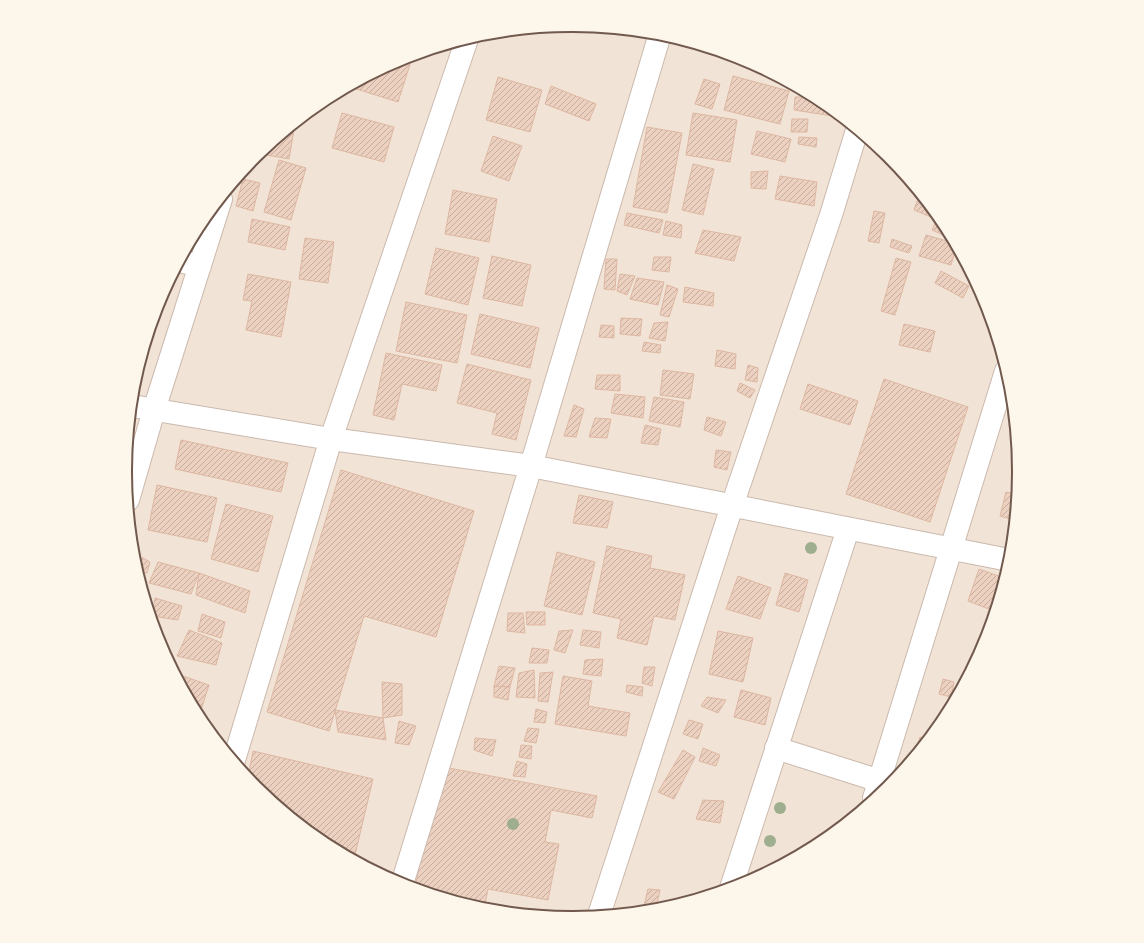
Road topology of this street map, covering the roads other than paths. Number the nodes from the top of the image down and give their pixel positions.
1 (658, 40) edge
2 (465, 45) edge
3 (855, 136) edge
4 (209, 224) edge
5 (190, 264) edge
6 (1002, 383) edge
7 (137, 407) edge
8 (154, 410) junction
9 (331, 439) junction
10 (531, 466) junction
11 (132, 485) edge
12 (732, 506) junction
13 (848, 529) junction
14 (951, 549) junction
15 (1003, 559) edge
16 (776, 748) junction
17 (236, 754) edge
18 (878, 787) edge
19 (875, 789) edge
20 (404, 878) edge
21 (733, 880) edge
22 (601, 910) edge

1 - 10 street
2 - 9 street
3 - 12 street
4 - 5 street
5 - 8 street
6 - 14 street
7 - 8 street
8 - 9 street
8 - 11 street
9 - 10 street
9 - 17 street
10 - 12 street
10 - 20 street
12 - 13 street
12 - 22 street
13 - 14 street
13 - 16 street
14 - 15 street
14 - 18 street
16 - 19 street
16 - 21 street

